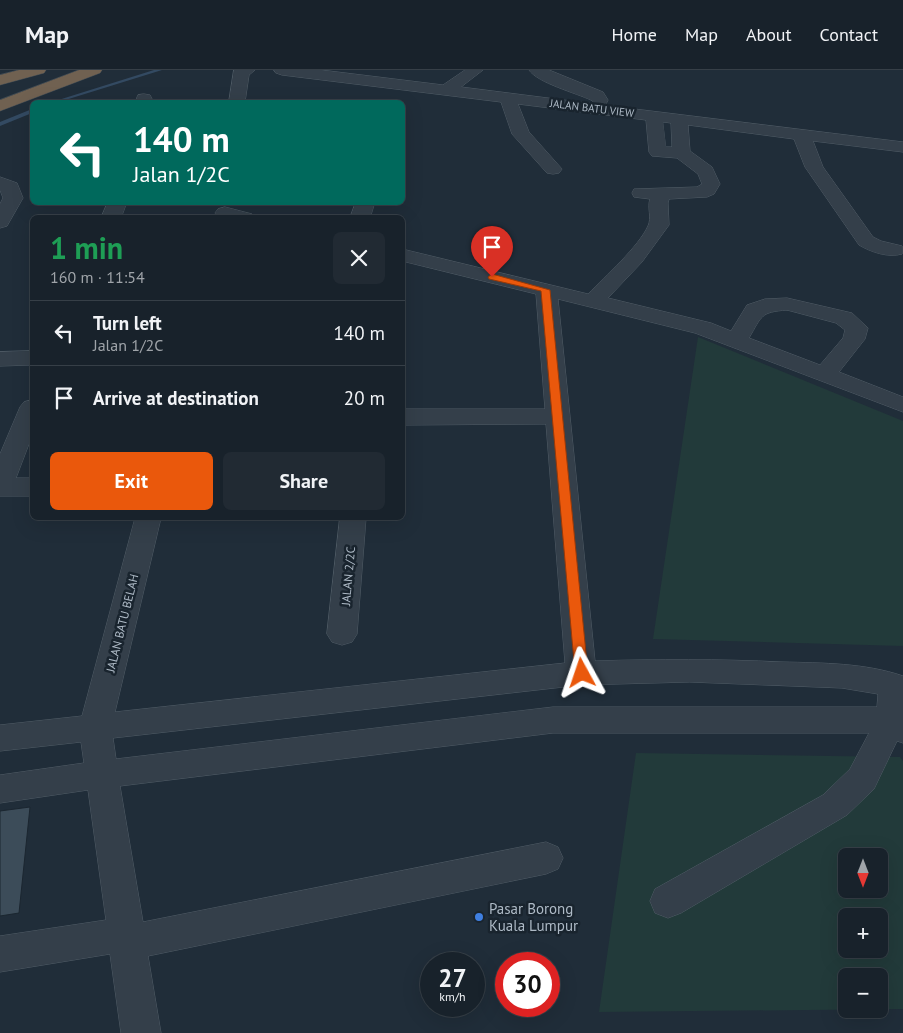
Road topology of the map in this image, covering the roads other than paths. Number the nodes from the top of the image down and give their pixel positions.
1 (38, 70) edge
2 (94, 70) edge
3 (282, 70) edge
4 (475, 70) edge
5 (537, 70) edge
6 (244, 71) edge
7 (0, 80) edge
8 (372, 81) junction
9 (448, 90) junction
10 (507, 97) junction
11 (364, 98) dead end
12 (237, 100) edge
13 (0, 106) edge
14 (592, 107) junction
15 (654, 115) junction
16 (679, 118) junction
17 (801, 133) junction
18 (903, 147) edge
19 (681, 153) junction
20 (553, 169) dead end
21 (0, 183) edge
22 (641, 193) dead end
23 (662, 193) junction
24 (30, 196) edge
25 (6, 199) edge
26 (224, 211) edge
27 (236, 215) edge
28 (0, 222) edge
29 (895, 250) dead end
30 (405, 256) edge
31 (546, 290) junction
32 (593, 301) junction
33 (737, 340) junction
34 (30, 358) edge
35 (0, 359) edge
36 (825, 374) junction
37 (903, 405) edge
38 (30, 412) edge
39 (557, 416) junction
40 (405, 417) edge
41 (0, 486) edge
42 (30, 488) edge
43 (147, 520) edge
44 (353, 520) edge
45 (342, 634) dead end
46 (582, 673) junction
47 (898, 706) edge
48 (95, 728) junction
49 (0, 738) edge
50 (103, 774) junction
51 (0, 789) edge
52 (546, 858) dead end
53 (668, 901) dead end
54 (126, 939) junction
55 (0, 954) edge
56 (141, 1033) edge

1 - 7 highway
2 - 13 highway
3 - 8 street, JALAN BATU VIEW
4 - 9 street
5 - 14 street
6 - 12 street
8 - 9 street, JALAN BATU VIEW
8 - 11 street
9 - 10 street, JALAN BATU VIEW
10 - 14 street, JALAN BATU VIEW
10 - 20 street
14 - 15 street, JALAN BATU VIEW
15 - 16 street, JALAN BATU VIEW
15 - 19 street
16 - 17 street, JALAN BATU VIEW
16 - 19 street
17 - 18 street, JALAN BATU VIEW
17 - 29 street
19 - 23 street
21 - 25 street
22 - 23 street
23 - 32 street
24 - 25 street
25 - 28 street
26 - 27 street
30 - 31 street
31 - 32 street
31 - 39 street
32 - 33 street
33 - 36 street
33 - 36 street
34 - 35 street
36 - 37 street
38 - 41 street
39 - 40 street
39 - 46 street
41 - 42 street
43 - 48 street, JALAN BATU BELAH
44 - 45 street, JALAN 2/2C
46 - 47 street
46 - 48 street
47 - 50 street
47 - 53 street
48 - 49 street
48 - 50 street
50 - 51 street
50 - 54 street
52 - 54 street
54 - 55 street
54 - 56 street

